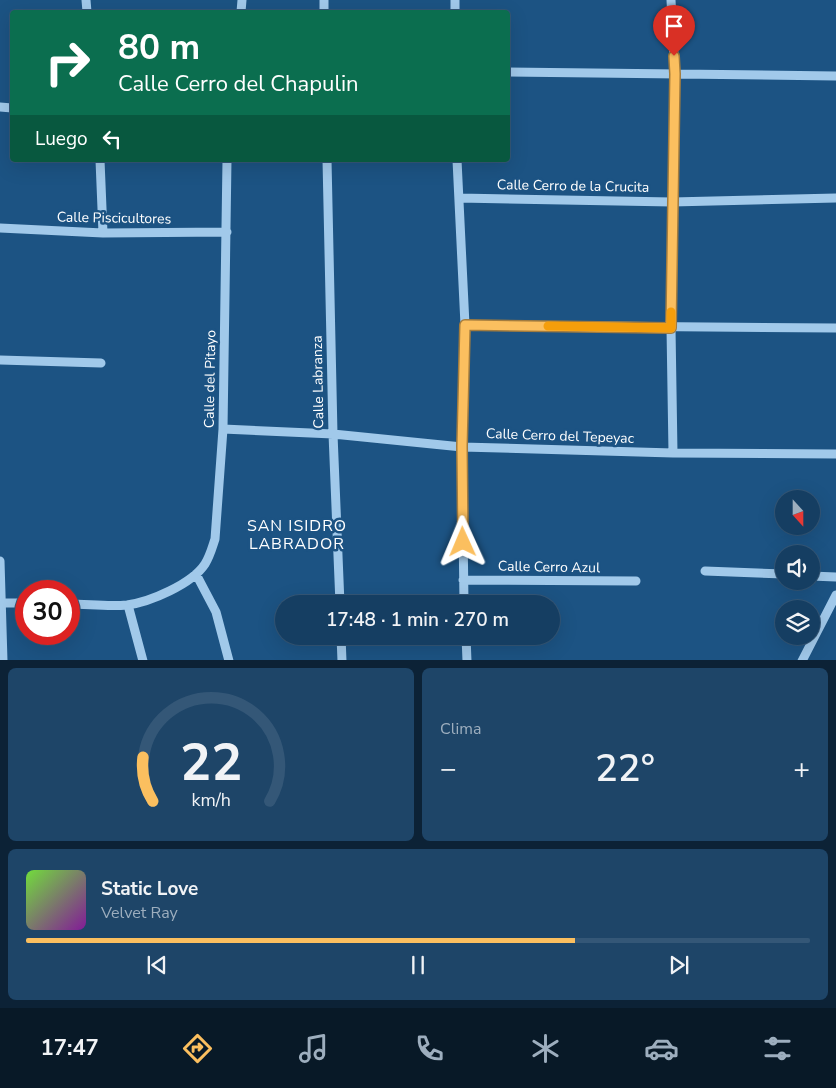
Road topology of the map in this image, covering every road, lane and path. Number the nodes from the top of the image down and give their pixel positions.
1 (670, 0) edge
2 (510, 72) edge
3 (675, 74) junction
4 (836, 76) edge
5 (100, 162) edge
6 (227, 162) edge
7 (327, 162) edge
8 (457, 162) edge
9 (459, 198) junction
10 (836, 198) edge
11 (672, 202) junction
12 (0, 228) edge
13 (227, 232) junction
14 (103, 233) junction
15 (465, 325) junction
16 (671, 328) junction
17 (836, 328) edge
18 (0, 360) edge
19 (102, 363) dead end
20 (223, 429) junction
21 (333, 434) junction
22 (462, 446) junction
23 (673, 453) junction
24 (836, 454) edge
25 (0, 561) edge
26 (705, 571) dead end
27 (196, 574) junction
28 (775, 574) edge
29 (820, 576) edge
30 (836, 577) edge
31 (463, 580) junction
32 (636, 581) dead end
33 (340, 595) edge
34 (464, 595) edge
35 (836, 595) edge
36 (1, 603) edge
37 (15, 603) edge
38 (80, 604) edge
39 (128, 604) junction
40 (341, 645) edge
41 (466, 645) edge
42 (3, 660) edge
43 (143, 660) edge
44 (229, 660) edge
45 (342, 660) edge
46 (467, 660) edge
47 (802, 660) edge

1 - 3 street
2 - 3 street
3 - 4 street
3 - 11 street
5 - 14 street
6 - 13 street, Calle del Pitayo
7 - 21 street, Calle Labranza
8 - 9 street
9 - 11 street, Calle Cerro de la Crucita
9 - 15 street
10 - 11 street, Calle Cerro de la Crucita
11 - 16 street
12 - 14 street, Calle Piscicultores
13 - 14 street, Calle Piscicultores
13 - 20 street, Calle del Pitayo
15 - 16 street
15 - 22 street
16 - 17 street
16 - 23 street
18 - 19 street
20 - 21 street, Calle Cerro del Tepeyac
20 - 27 street, Calle del Pitayo
21 - 22 street, Calle Cerro del Tepeyac
21 - 33 street, Calle Labranza
22 - 23 street, Calle Cerro del Tepeyac
22 - 31 street
23 - 24 street, Calle Cerro del Tepeyac
25 - 36 street
26 - 28 street
27 - 39 street, Calle del Pitayo
27 - 44 street
29 - 30 street
31 - 32 street, Calle Cerro Azul
31 - 34 street
35 - 47 street
36 - 37 street
36 - 42 street
38 - 39 street, Calle del Pitayo
39 - 43 street
40 - 45 street
41 - 46 street

